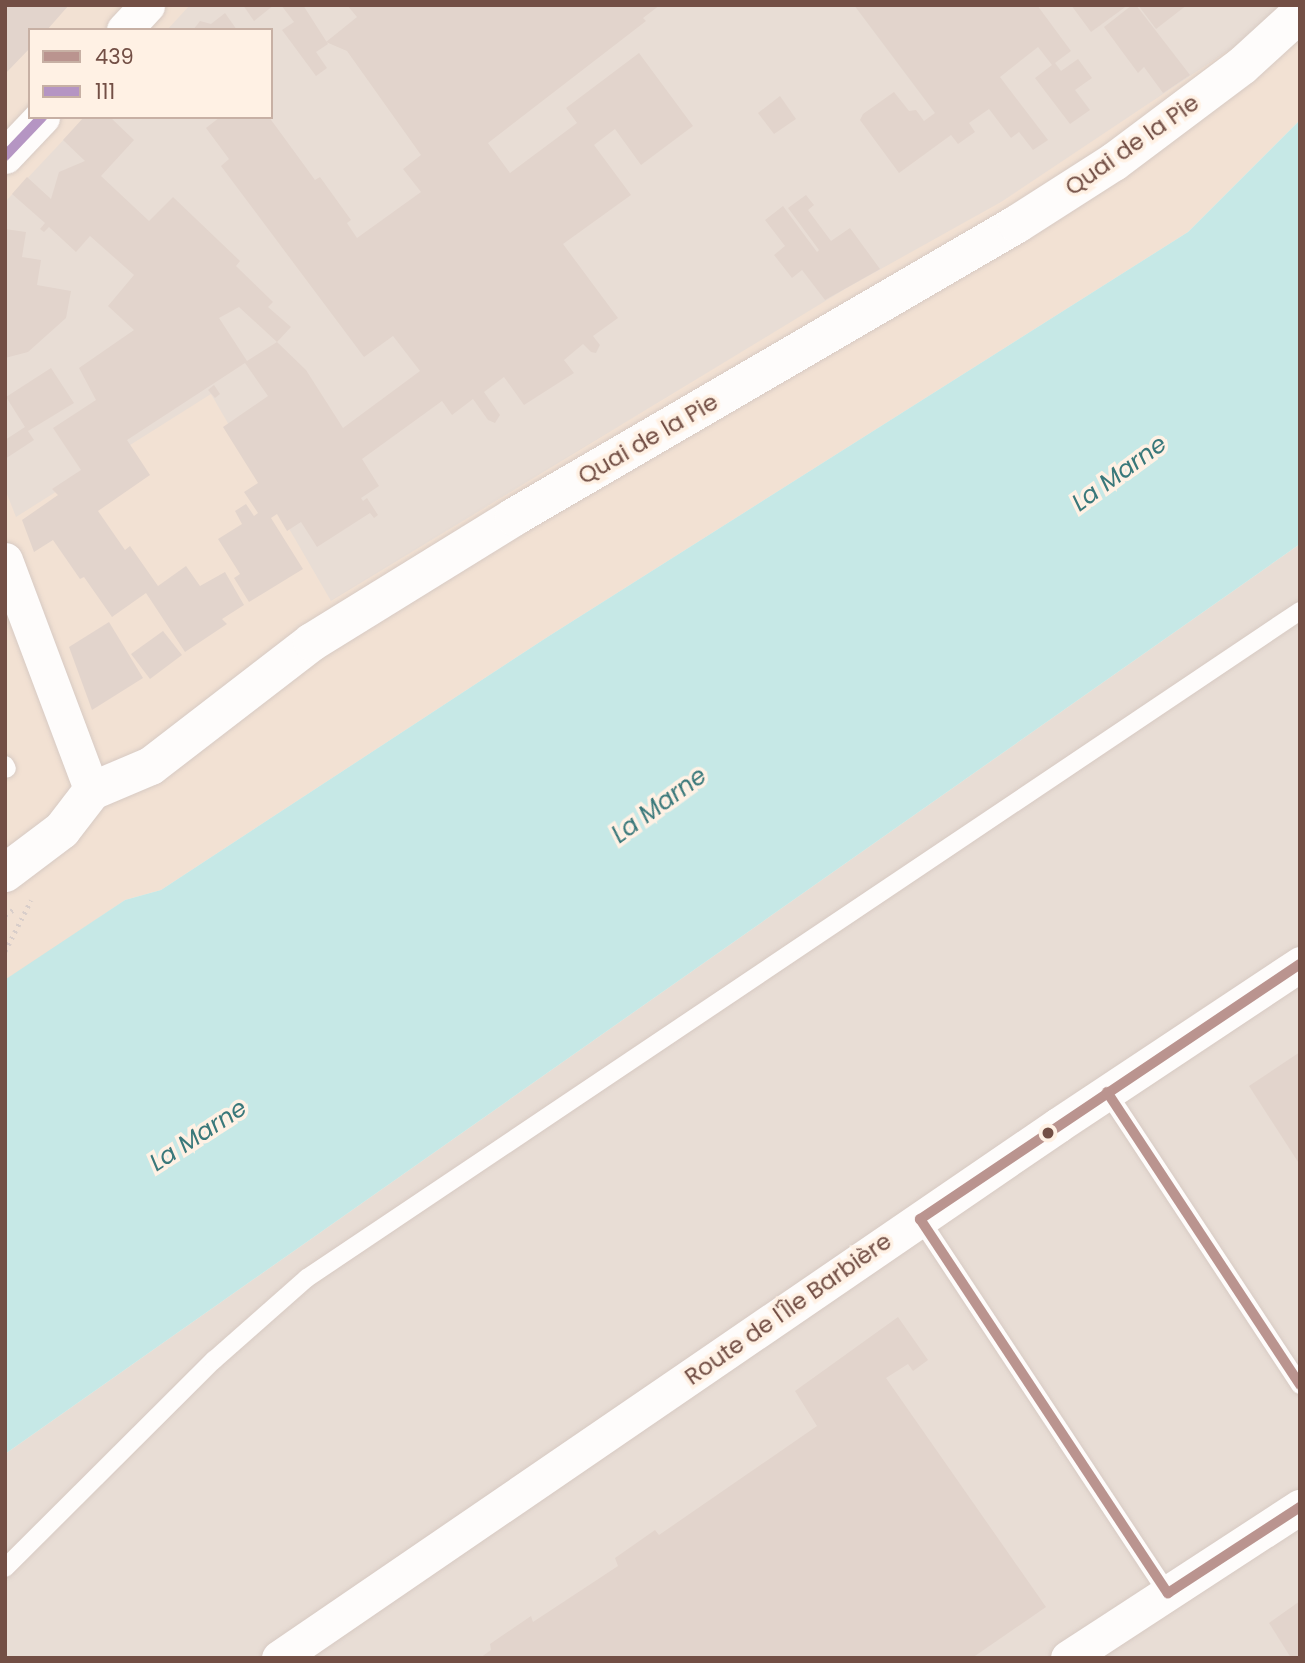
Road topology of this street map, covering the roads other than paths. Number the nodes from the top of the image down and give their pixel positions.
1 (1300, 13) edge
2 (40, 119) edge
3 (5, 156) edge
4 (8, 576) edge
5 (1300, 611) edge
6 (92, 791) junction
7 (20, 883) edge
8 (1300, 964) edge
9 (1107, 1092) junction
10 (919, 1219) junction
11 (1300, 1385) edge
12 (1300, 1507) edge
13 (5, 1568) edge
14 (1168, 1593) junction
15 (279, 1658) edge
16 (1068, 1658) edge

1 - 6 street, Quai de la Pie
2 - 3 street
4 - 6 street
5 - 13 lane
6 - 7 street, Quai de la Pie
8 - 9 street, Route de l'Île Barbière
9 - 10 street, Route de l'Île Barbière
9 - 11 lane
10 - 14 lane
10 - 15 street, Route de l'Île Barbière
12 - 14 street
14 - 16 street

